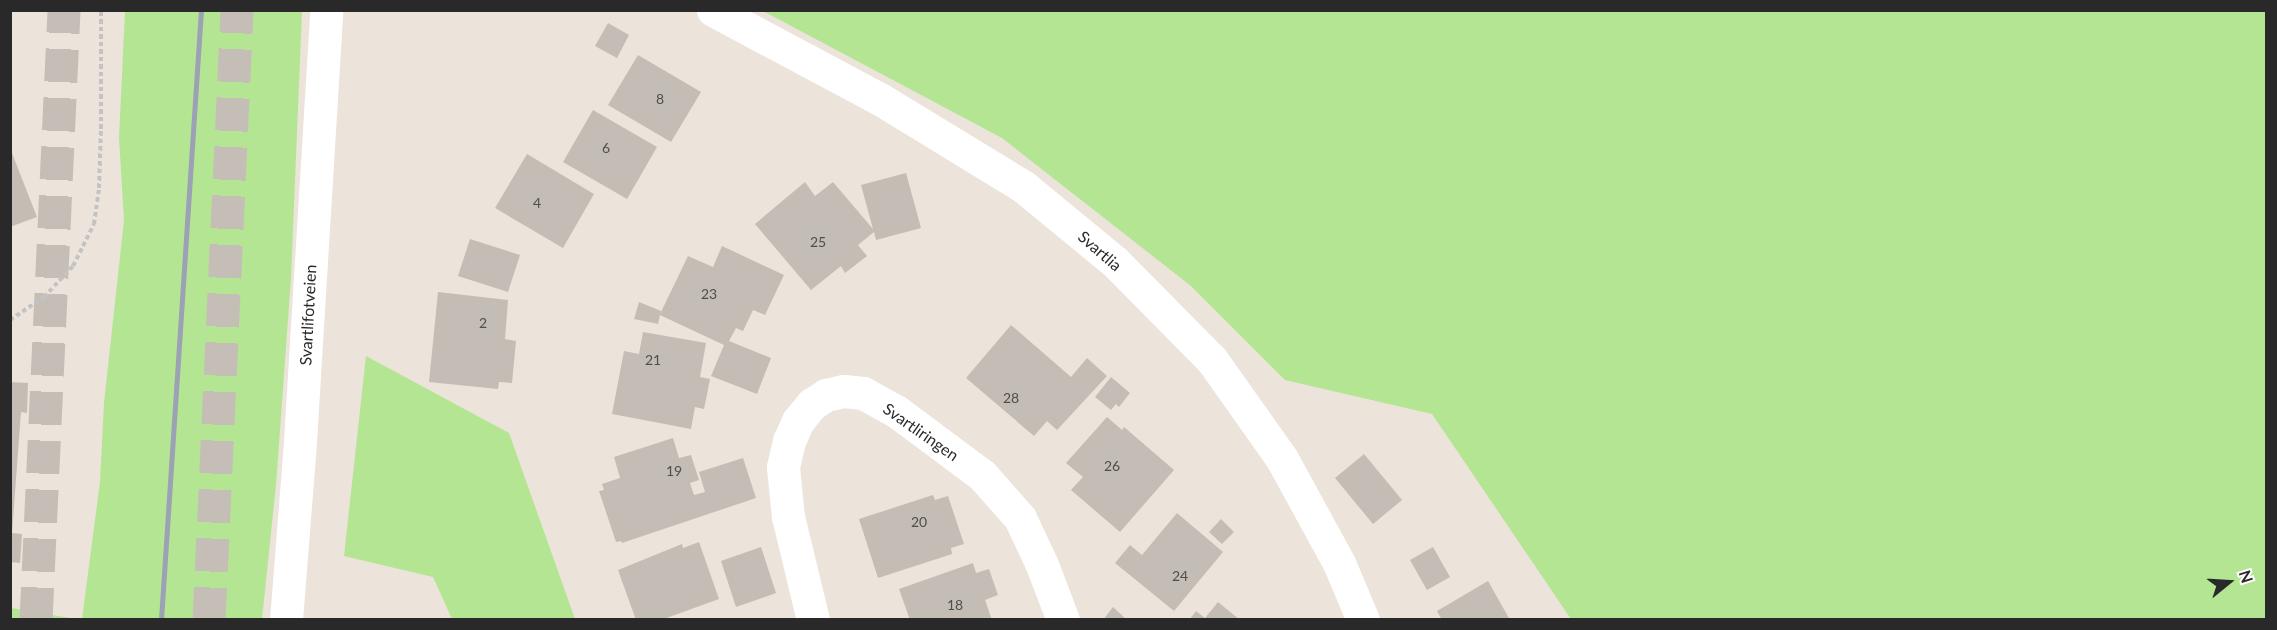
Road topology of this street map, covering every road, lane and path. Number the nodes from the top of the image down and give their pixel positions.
1 (101, 10) edge
2 (326, 10) edge
3 (713, 10) edge
4 (10, 320) edge
5 (286, 620) edge
6 (813, 620) edge
7 (1063, 620) edge
8 (1363, 620) edge

1 - 4 path
2 - 5 street, Svartlifotveien
3 - 8 street, Svartlia
6 - 7 street, Svartliringen

